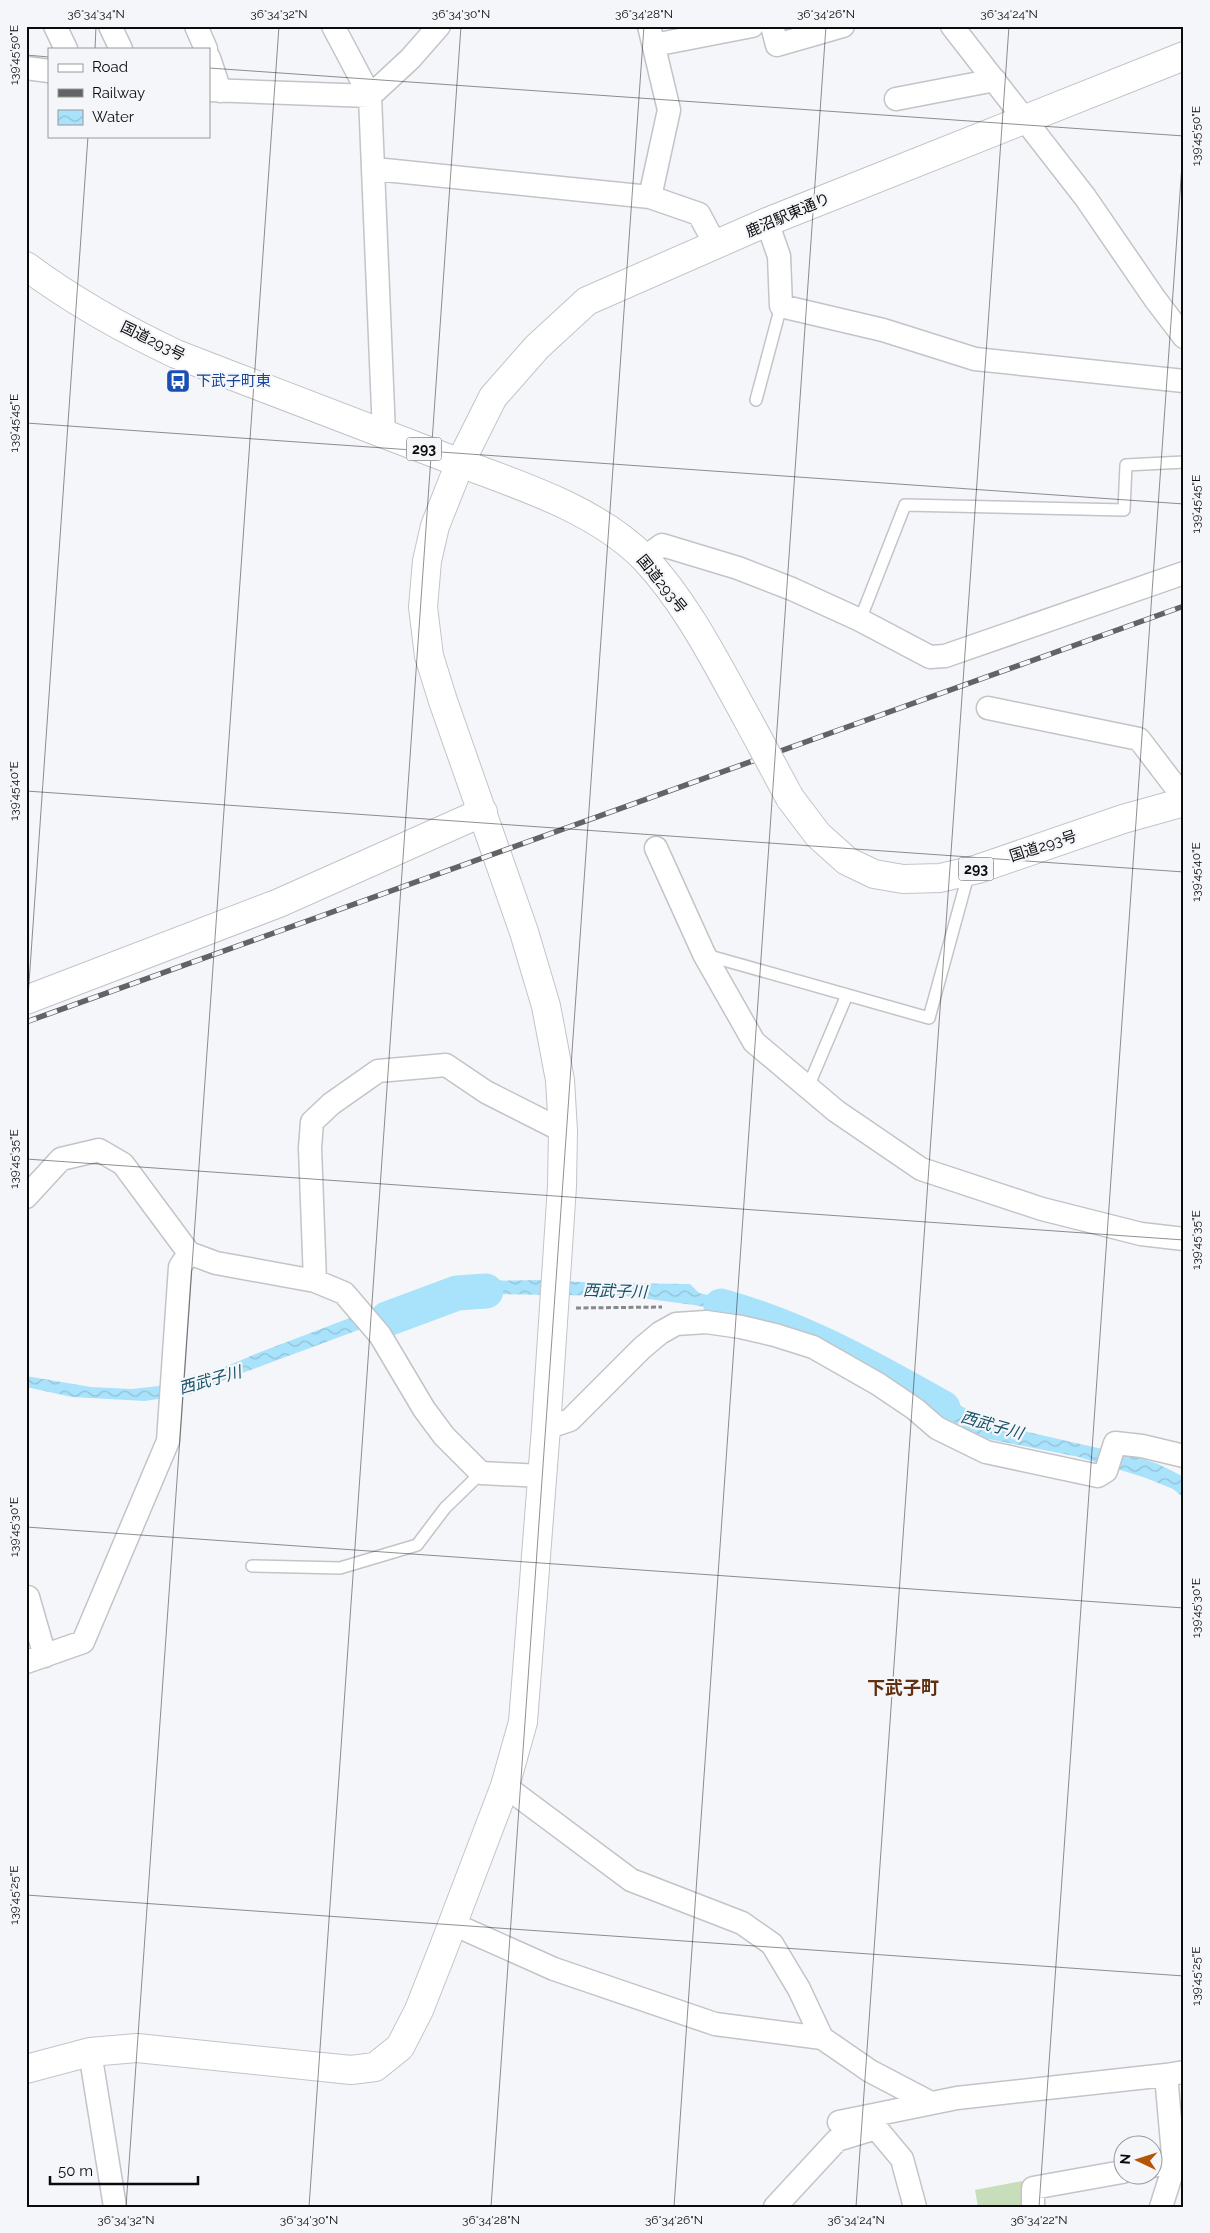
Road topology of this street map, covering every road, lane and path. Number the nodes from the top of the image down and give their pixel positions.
1 (55, 26) edge
2 (110, 26) edge
3 (334, 26) edge
4 (439, 26) edge
5 (752, 26) edge
6 (772, 26) edge
7 (843, 26) edge
8 (952, 26) edge
9 (652, 36) edge
10 (66, 48) edge
11 (121, 48) edge
12 (1184, 56) edge
13 (210, 64) edge
14 (26, 68) edge
15 (48, 72) edge
16 (995, 80) junction
17 (215, 91) edge
18 (370, 96) junction
19 (896, 98) dead end
20 (1026, 120) junction
21 (375, 169) junction
22 (650, 197) junction
23 (767, 222) junction
24 (716, 246) junction
25 (26, 266) edge
26 (781, 306) junction
27 (1182, 322) edge
28 (1184, 381) edge
29 (756, 400) dead end
30 (384, 434) junction
31 (1184, 462) edge
32 (460, 463) junction
33 (644, 558) junction
34 (1184, 573) edge
35 (860, 620) junction
36 (988, 708) dead end
37 (1184, 798) edge
38 (1184, 802) edge
39 (482, 812) junction
40 (656, 848) dead end
41 (969, 871) junction
42 (704, 954) junction
43 (847, 995) junction
44 (26, 1000) edge
45 (808, 1088) junction
46 (563, 1131) junction
47 (26, 1197) edge
48 (1184, 1239) edge
49 (189, 1253) junction
50 (315, 1281) junction
51 (546, 1428) junction
52 (1184, 1456) edge
53 (481, 1473) junction
54 (541, 1476) junction
55 (252, 1566) dead end
56 (26, 1596) edge
57 (36, 1659) edge
58 (505, 1786) junction
59 (453, 1924) junction
60 (822, 2038) junction
61 (90, 2052) junction
62 (26, 2069) edge
63 (1175, 2074) edge
64 (931, 2103) junction
65 (839, 2122) dead end
66 (1163, 2164) edge
67 (1112, 2174) edge
68 (114, 2207) edge
69 (775, 2207) edge
70 (915, 2207) edge
71 (1033, 2207) edge
72 (1161, 2207) edge

1 - 10 street
2 - 11 street
3 - 18 street
4 - 18 street
5 - 9 street
6 - 7 street
8 - 16 street
9 - 22 street
12 - 20 main road, 鹿沼駅東通り
13 - 17 street
14 - 15 street
16 - 19 street
16 - 20 street
17 - 18 street
18 - 21 street
20 - 23 main road, 鹿沼駅東通り
20 - 27 street
21 - 22 street
21 - 30 street
22 - 24 street
23 - 24 main road, 鹿沼駅東通り
23 - 26 street
24 - 32 main road, 鹿沼駅東通り
25 - 30 main road, 国道293号 / 293
26 - 28 street
26 - 29 lane
30 - 32 main road, 国道293号 / 293
31 - 35 lane
32 - 33 main road, 国道293号 / 293
32 - 39 main road, 鹿沼駅東通り
33 - 35 street
33 - 41 main road, 国道293号 / 293, bridge
34 - 35 street
36 - 37 street
38 - 41 main road, 国道293号 / 293
39 - 44 main road
39 - 46 main road, 鹿沼駅東通り
40 - 42 street
41 - 43 lane
42 - 43 lane
42 - 45 street
43 - 45 lane
45 - 48 street
46 - 50 street
46 - 51 main road, 鹿沼駅東通り
47 - 49 street
49 - 50 street
49 - 57 street
50 - 53 street
51 - 52 street
51 - 54 main road, 鹿沼駅東通り
53 - 54 street
53 - 55 lane
54 - 58 main road, 鹿沼駅東通り
56 - 57 street
58 - 59 main road, 鹿沼駅東通り
58 - 60 street
59 - 60 street
59 - 61 main road, 鹿沼駅東通り
60 - 64 street
61 - 62 main road, 鹿沼駅東通り
61 - 68 street
63 - 64 street
63 - 66 street
64 - 65 street
66 - 72 street
67 - 71 street
69 - 70 street

